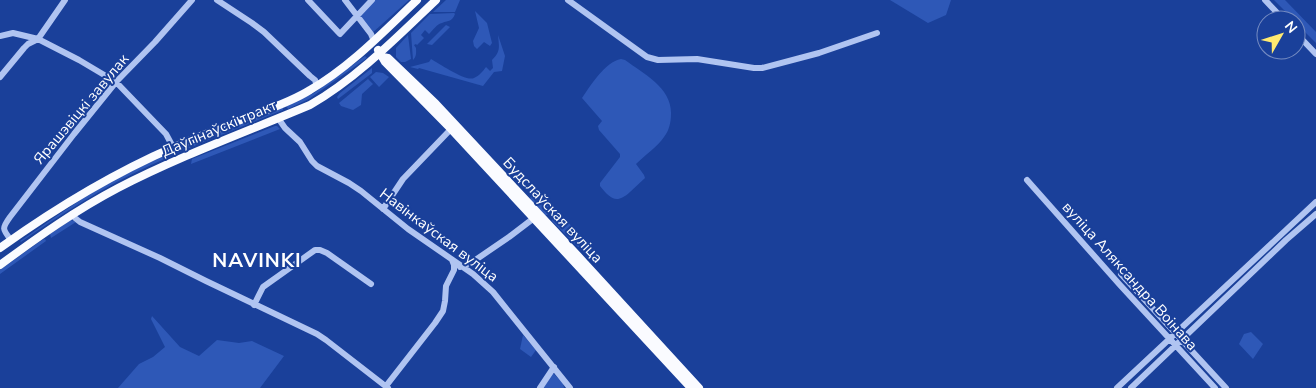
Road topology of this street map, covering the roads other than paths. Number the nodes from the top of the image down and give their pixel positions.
1 (65, 0) edge
2 (192, 0) edge
3 (217, 0) edge
4 (308, 0) edge
5 (345, 0) edge
6 (372, 0) edge
7 (418, 0) edge
8 (435, 0) edge
9 (568, 0) edge
10 (1265, 0) edge
11 (1274, 10) edge
12 (356, 15) junction
13 (877, 33) dead end
14 (0, 36) edge
15 (38, 39) junction
16 (374, 41) junction
17 (1306, 44) edge
18 (1316, 54) edge
19 (381, 55) junction
20 (0, 77) edge
21 (116, 82) junction
22 (317, 86) junction
23 (278, 118) junction
24 (451, 129) junction
25 (173, 147) junction
26 (1027, 180) dead end
27 (1316, 202) edge
28 (383, 209) junction
29 (72, 214) junction
30 (1316, 214) edge
31 (534, 218) junction
32 (11, 240) junction
33 (0, 248) edge
34 (19, 251) junction
35 (452, 260) junction
36 (471, 263) junction
37 (0, 265) edge
38 (463, 266) junction
39 (454, 270) junction
40 (473, 274) junction
41 (1121, 274) dead end
42 (371, 284) dead end
43 (254, 305) junction
44 (1176, 332) junction
45 (1169, 338) junction
46 (1182, 339) junction
47 (1175, 346) junction
48 (554, 367) junction
49 (387, 387) edge
50 (540, 388) edge
51 (570, 388) edge
52 (692, 388) edge
53 (699, 388) edge
54 (1117, 388) edge
55 (1131, 388) edge
56 (1215, 388) edge
57 (1226, 388) edge

1 - 15 street
2 - 21 street, Ярашэвіцкі завулак
3 - 22 street
4 - 12 street
5 - 12 street
6 - 12 street
7 - 16 main road, Даўгінаўскі тракт
8 - 19 main road, Даўгінаўскі тракт
9 - 13 street
10 - 11 street
12 - 16 street
14 - 15 street
15 - 20 street
15 - 21 street
16 - 19 main road
16 - 22 main road, Даўгінаўскі тракт
17 - 18 street
19 - 23 main road, Даўгінаўскі тракт
19 - 24 main road, Будслаўская вуліца
19 - 53 main road, Будслаўская вуліца
21 - 25 street
21 - 32 street, Ярашэвіцкі завулак
22 - 25 main road, Даўгінаўскі тракт
23 - 28 street, Навінкаўская вуліца
23 - 29 main road, Даўгінаўскі тракт
24 - 28 street
24 - 31 main road, Будслаўская вуліца
25 - 32 main road, Даўгінаўскі тракт
26 - 45 street, вуліца Аляксандра Воінава
27 - 44 street
28 - 35 street, Навінкаўская вуліца
29 - 34 main road, Даўгінаўскі тракт
29 - 43 street
30 - 46 street
31 - 36 street
31 - 52 main road, Будслаўская вуліца
32 - 33 main road, Даўгінаўскі тракт
32 - 34 main road
34 - 37 main road, Даўгінаўскі тракт
35 - 38 street, Навінкаўская вуліца
35 - 39 street
36 - 38 street
36 - 40 street
38 - 39 street
38 - 40 street, Навінкаўская вуліца
39 - 49 street
40 - 48 street, Навінкаўская вуліца
41 - 44 street, вуліца Аляксандра Воінава
42 - 43 street
43 - 49 street
44 - 45 street
44 - 46 street, вуліца Аляксандра Воінава
45 - 47 street, вуліца Аляксандра Воінава
45 - 54 street
46 - 47 street
46 - 57 street, вуліца Аляксандра Воінава
47 - 55 street
47 - 56 street, вуліца Аляксандра Воінава
48 - 50 street
48 - 51 street, Навінкаўская вуліца

